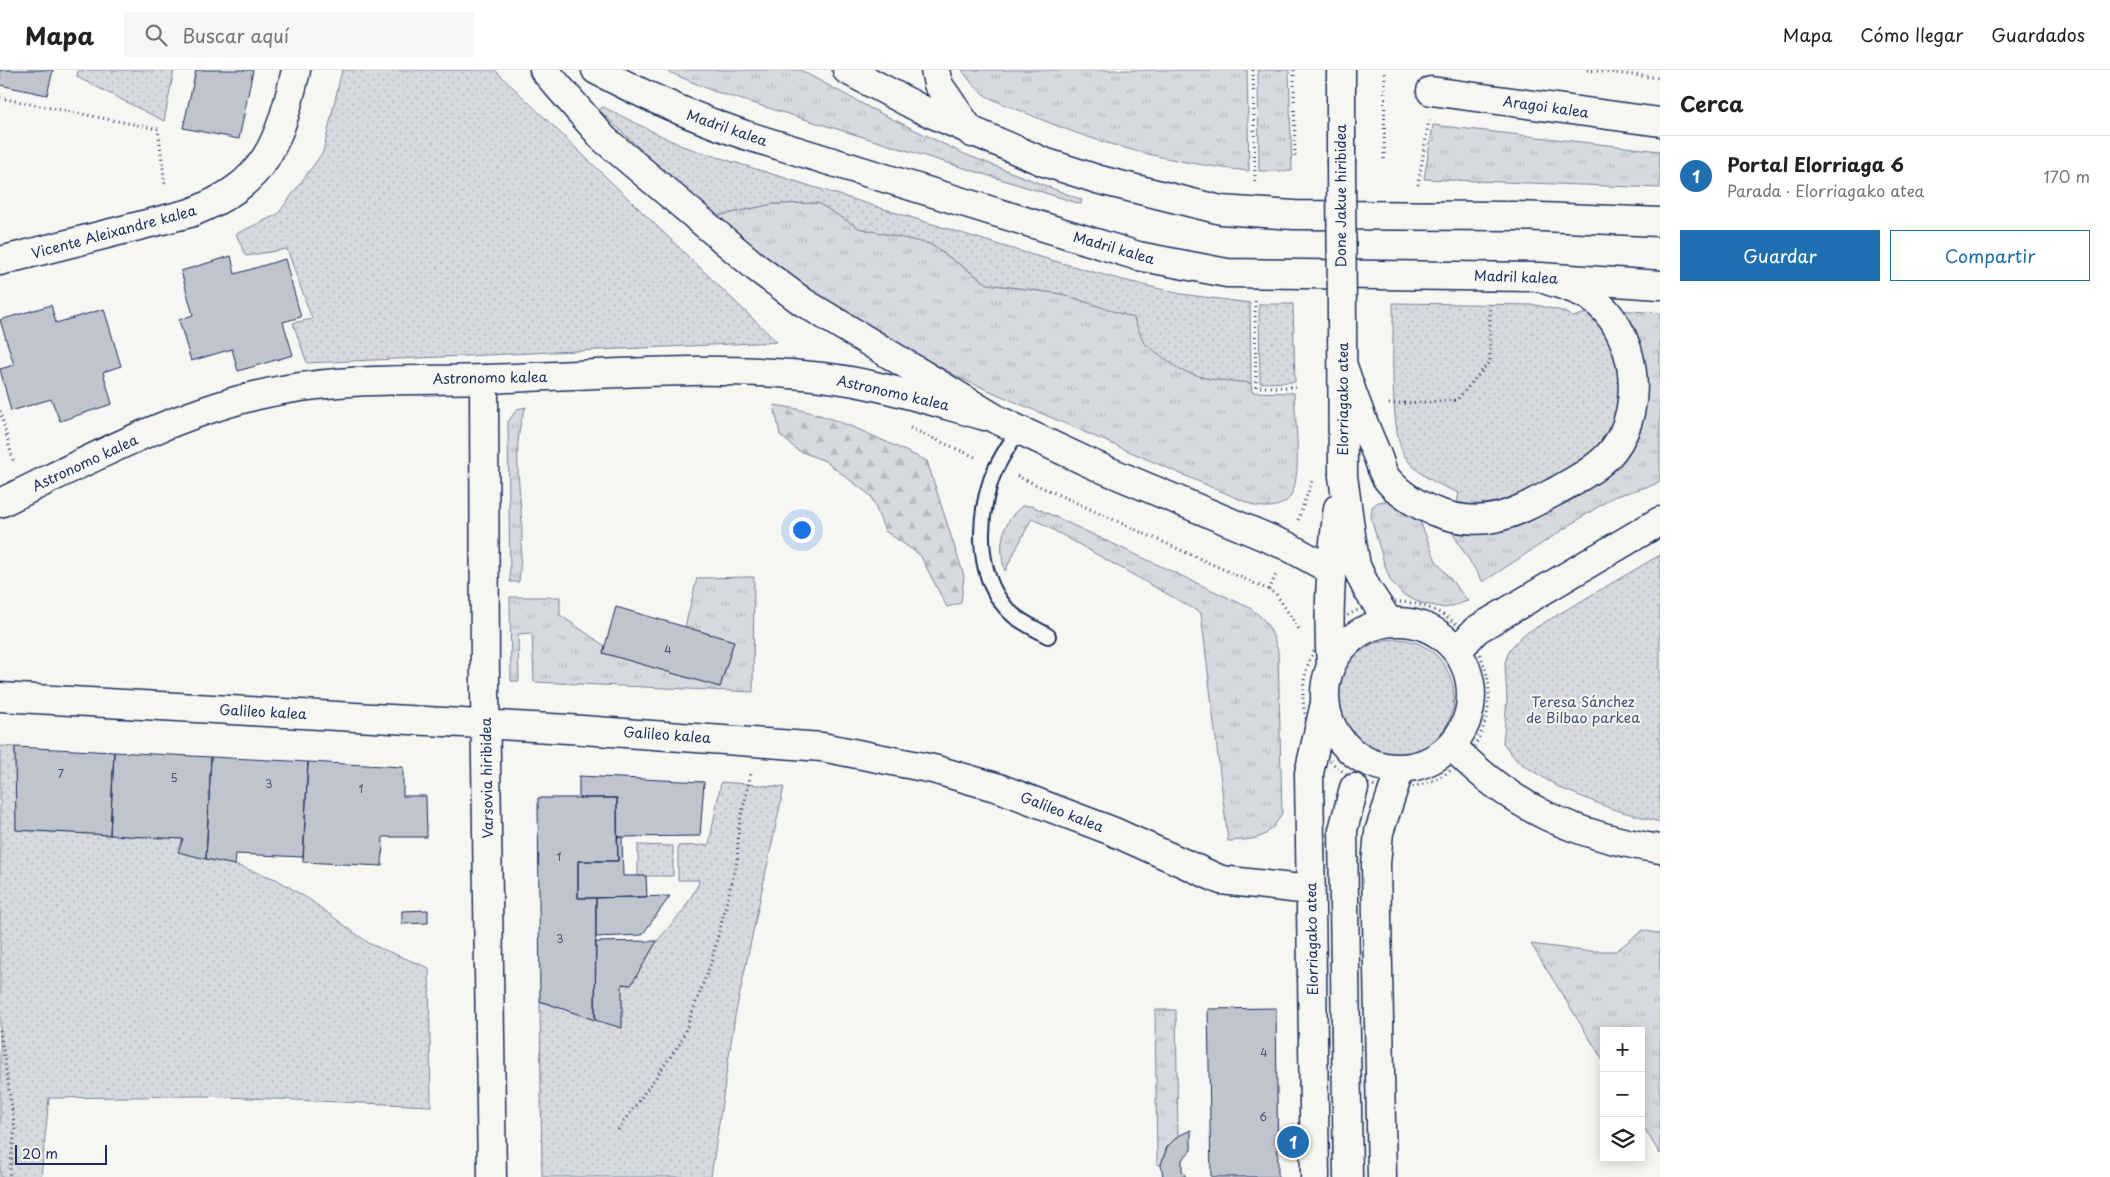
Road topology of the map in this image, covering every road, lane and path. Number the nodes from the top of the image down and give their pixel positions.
1 (296, 70) edge
2 (544, 70) edge
3 (596, 70) edge
4 (847, 70) edge
5 (936, 70) edge
6 (1254, 70) edge
7 (1294, 70) edge
8 (1341, 70) edge
9 (1386, 70) edge
10 (1587, 70) edge
11 (1660, 78) edge
12 (1431, 91) dead end
13 (0, 98) edge
14 (1438, 121) dead end
15 (1660, 122) edge
16 (972, 133) junction
17 (1384, 158) dead end
18 (1295, 159) dead end
19 (1246, 183) dead end
20 (165, 184) dead end
21 (1255, 184) junction
22 (1264, 184) dead end
23 (1409, 186) dead end
24 (1418, 186) junction
25 (1428, 186) dead end
26 (1660, 222) edge
27 (0, 261) edge
28 (1540, 277) junction
29 (1660, 285) edge
30 (1255, 296) dead end
31 (1490, 299) dead end
32 (1342, 322) joint
33 (1343, 366) junction
34 (484, 379) junction
35 (1299, 387) dead end
36 (1389, 404) dead end
37 (0, 411) edge
38 (1009, 425) junction
39 (907, 426) dead end
40 (15, 467) dead end
41 (996, 467) junction
42 (1343, 476) junction
43 (0, 503) edge
44 (1660, 521) edge
45 (1330, 569) junction
46 (1384, 613) junction
47 (1299, 628) dead end
48 (1328, 632) junction
49 (1048, 636) dead end
50 (1463, 645) junction
51 (1331, 665) junction
52 (0, 697) edge
53 (1325, 703) junction
54 (486, 724) junction
55 (1317, 744) junction
56 (1458, 752) junction
57 (751, 773) dead end
58 (1397, 778) junction
59 (1354, 788) dead end
60 (1660, 849) edge
61 (1310, 890) junction
62 (0, 1030) edge
63 (618, 1130) dead end
64 (9, 1177) edge
65 (492, 1177) edge
66 (1315, 1177) edge
67 (1348, 1177) edge
68 (1382, 1177) edge

1 - 27 street, Vicente Aleixandre kalea
2 - 38 street, Astronomo kalea
3 - 28 street, Madril kalea
4 - 16 street
5 - 16 street
6 - 21 path
7 - 18 path
8 - 32 street, Done Jakue hiribidea, bridge
9 - 17 path
10 - 11 path
12 - 15 street, Aragoi kalea
13 - 20 path
14 - 24 path
16 - 26 street
19 - 21 path
21 - 22 path
23 - 24 path
24 - 25 path
28 - 29 street, Madril kalea
28 - 33 street
30 - 35 path
31 - 36 path
32 - 33 street, Elorriagako atea
33 - 42 street, Elorriagako atea
34 - 38 street, Astronomo kalea
34 - 43 street, Astronomo kalea
34 - 54 street, Varsovia hiribidea
37 - 40 path
38 - 41 lane
38 - 45 street, Astronomo kalea
39 - 41 path
41 - 47 path
41 - 49 lane
42 - 45 street, Elorriagako atea
42 - 46 street, Elorriagako atea
44 - 50 street
45 - 48 street, Elorriagako atea
46 - 48 path
46 - 50 street, Elorriagako atea
46 - 50 path
46 - 51 street, Elorriagako atea
48 - 51 street, Elorriagako atea
48 - 55 path
50 - 56 street, Elorriagako atea
50 - 56 path
51 - 53 street, Elorriagako atea
52 - 54 street, Galileo kalea
53 - 55 street, Elorriagako atea
53 - 58 street, Elorriagako atea
54 - 61 street, Galileo kalea
54 - 65 street, Varsovia hiribidea
55 - 58 path
55 - 61 street, Elorriagako atea
56 - 58 street, Elorriagako atea
56 - 58 path
56 - 60 street
57 - 63 path
58 - 68 street
59 - 67 street
61 - 66 street, Elorriagako atea
62 - 64 path

